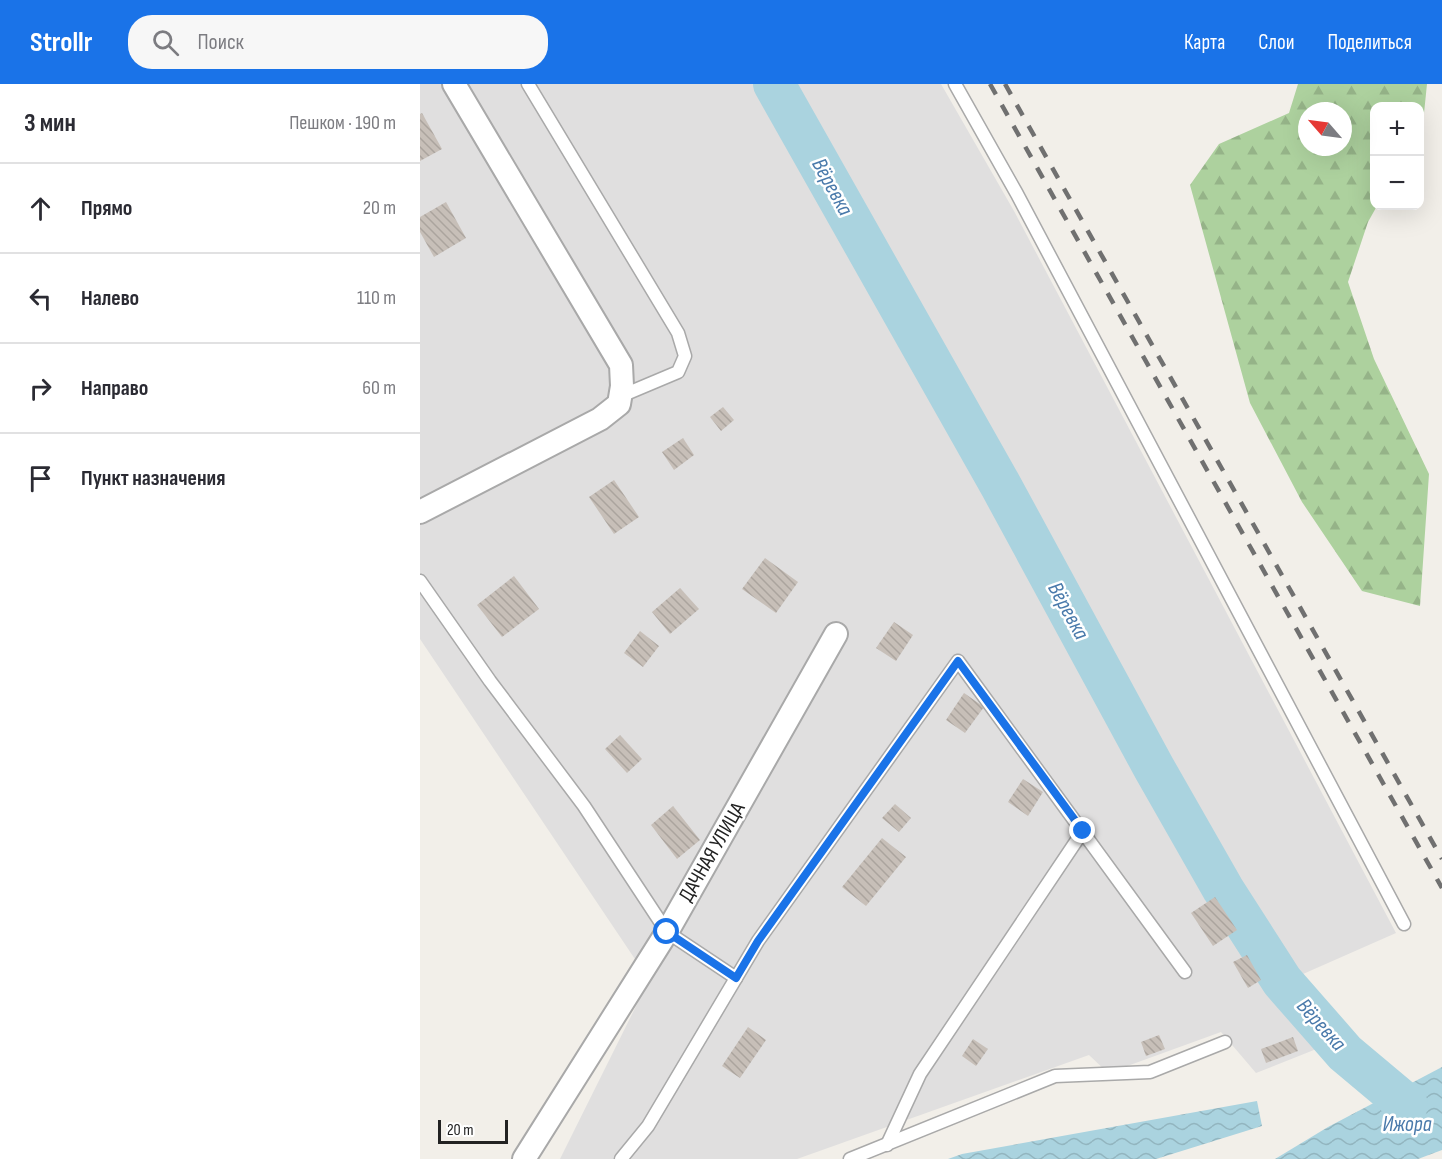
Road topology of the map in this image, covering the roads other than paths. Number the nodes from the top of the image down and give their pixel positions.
1 (454, 84) edge
2 (528, 84) edge
3 (955, 84) edge
4 (621, 396) junction
5 (420, 512) edge
6 (420, 581) edge
7 (836, 634) dead end
8 (1083, 831) junction
9 (1404, 924) dead end
10 (667, 932) junction
11 (1185, 972) dead end
12 (736, 978) junction
13 (1226, 1042) dead end
14 (887, 1145) junction
15 (524, 1159) edge
16 (621, 1159) edge
17 (850, 1159) edge

1 - 4 street
2 - 4 lane
3 - 9 lane
4 - 5 street
6 - 10 lane
7 - 10 street, ДАЧНАЯ УЛИЦА
8 - 11 lane
8 - 12 lane
8 - 14 lane
10 - 12 lane
10 - 15 street, ДАЧНАЯ УЛИЦА
12 - 16 lane
13 - 14 lane
14 - 17 lane

